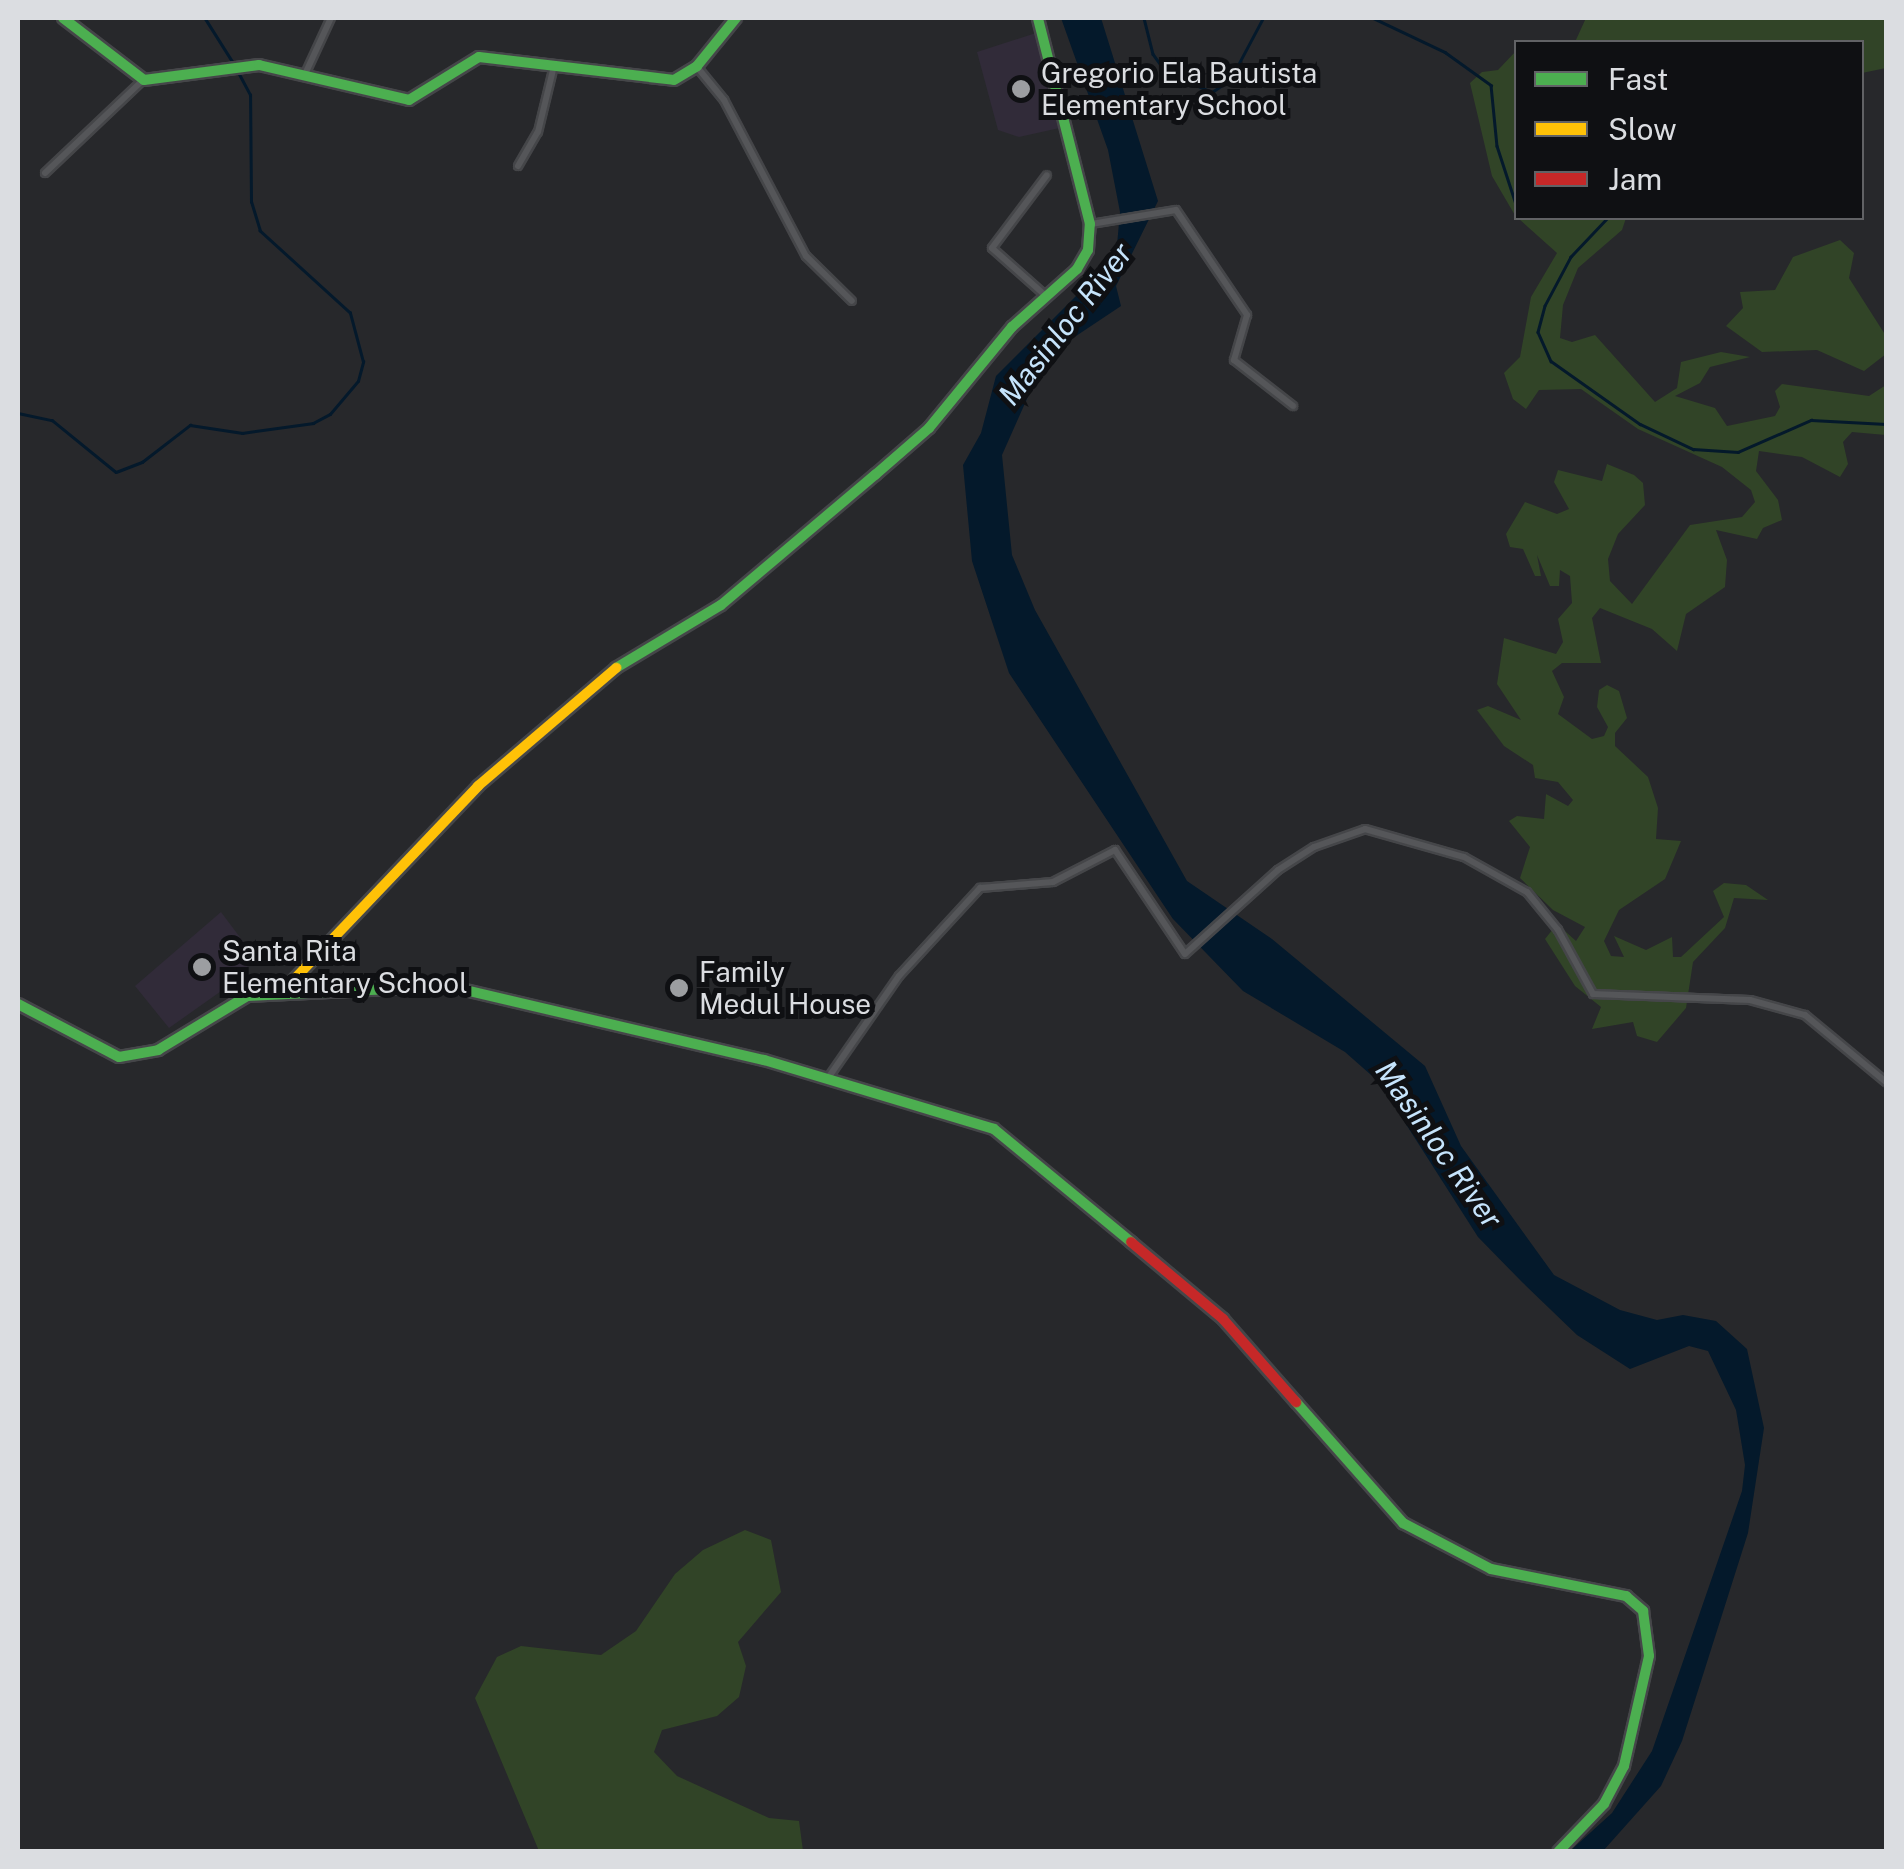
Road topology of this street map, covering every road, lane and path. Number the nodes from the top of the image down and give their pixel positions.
1 (63, 18) edge
2 (331, 18) edge
3 (736, 18) edge
4 (1038, 18) edge
5 (554, 65) junction
6 (696, 66) junction
7 (306, 72) junction
8 (144, 80) junction
9 (518, 166) dead end
10 (45, 173) dead end
11 (1047, 175) dead end
12 (1090, 224) junction
13 (1049, 299) junction
14 (852, 301) dead end
15 (1293, 406) dead end
16 (282, 991) junction
17 (18, 1004) edge
18 (827, 1079) junction
19 (1886, 1082) edge
20 (1558, 1852) edge

1 - 8 street
2 - 7 street
3 - 6 street
4 - 12 street
5 - 6 street
5 - 7 street
5 - 9 street
6 - 14 street
7 - 8 street
8 - 10 street
11 - 13 street
12 - 13 street
12 - 15 street
13 - 16 street
16 - 17 street
16 - 18 street
18 - 19 street
18 - 20 street

